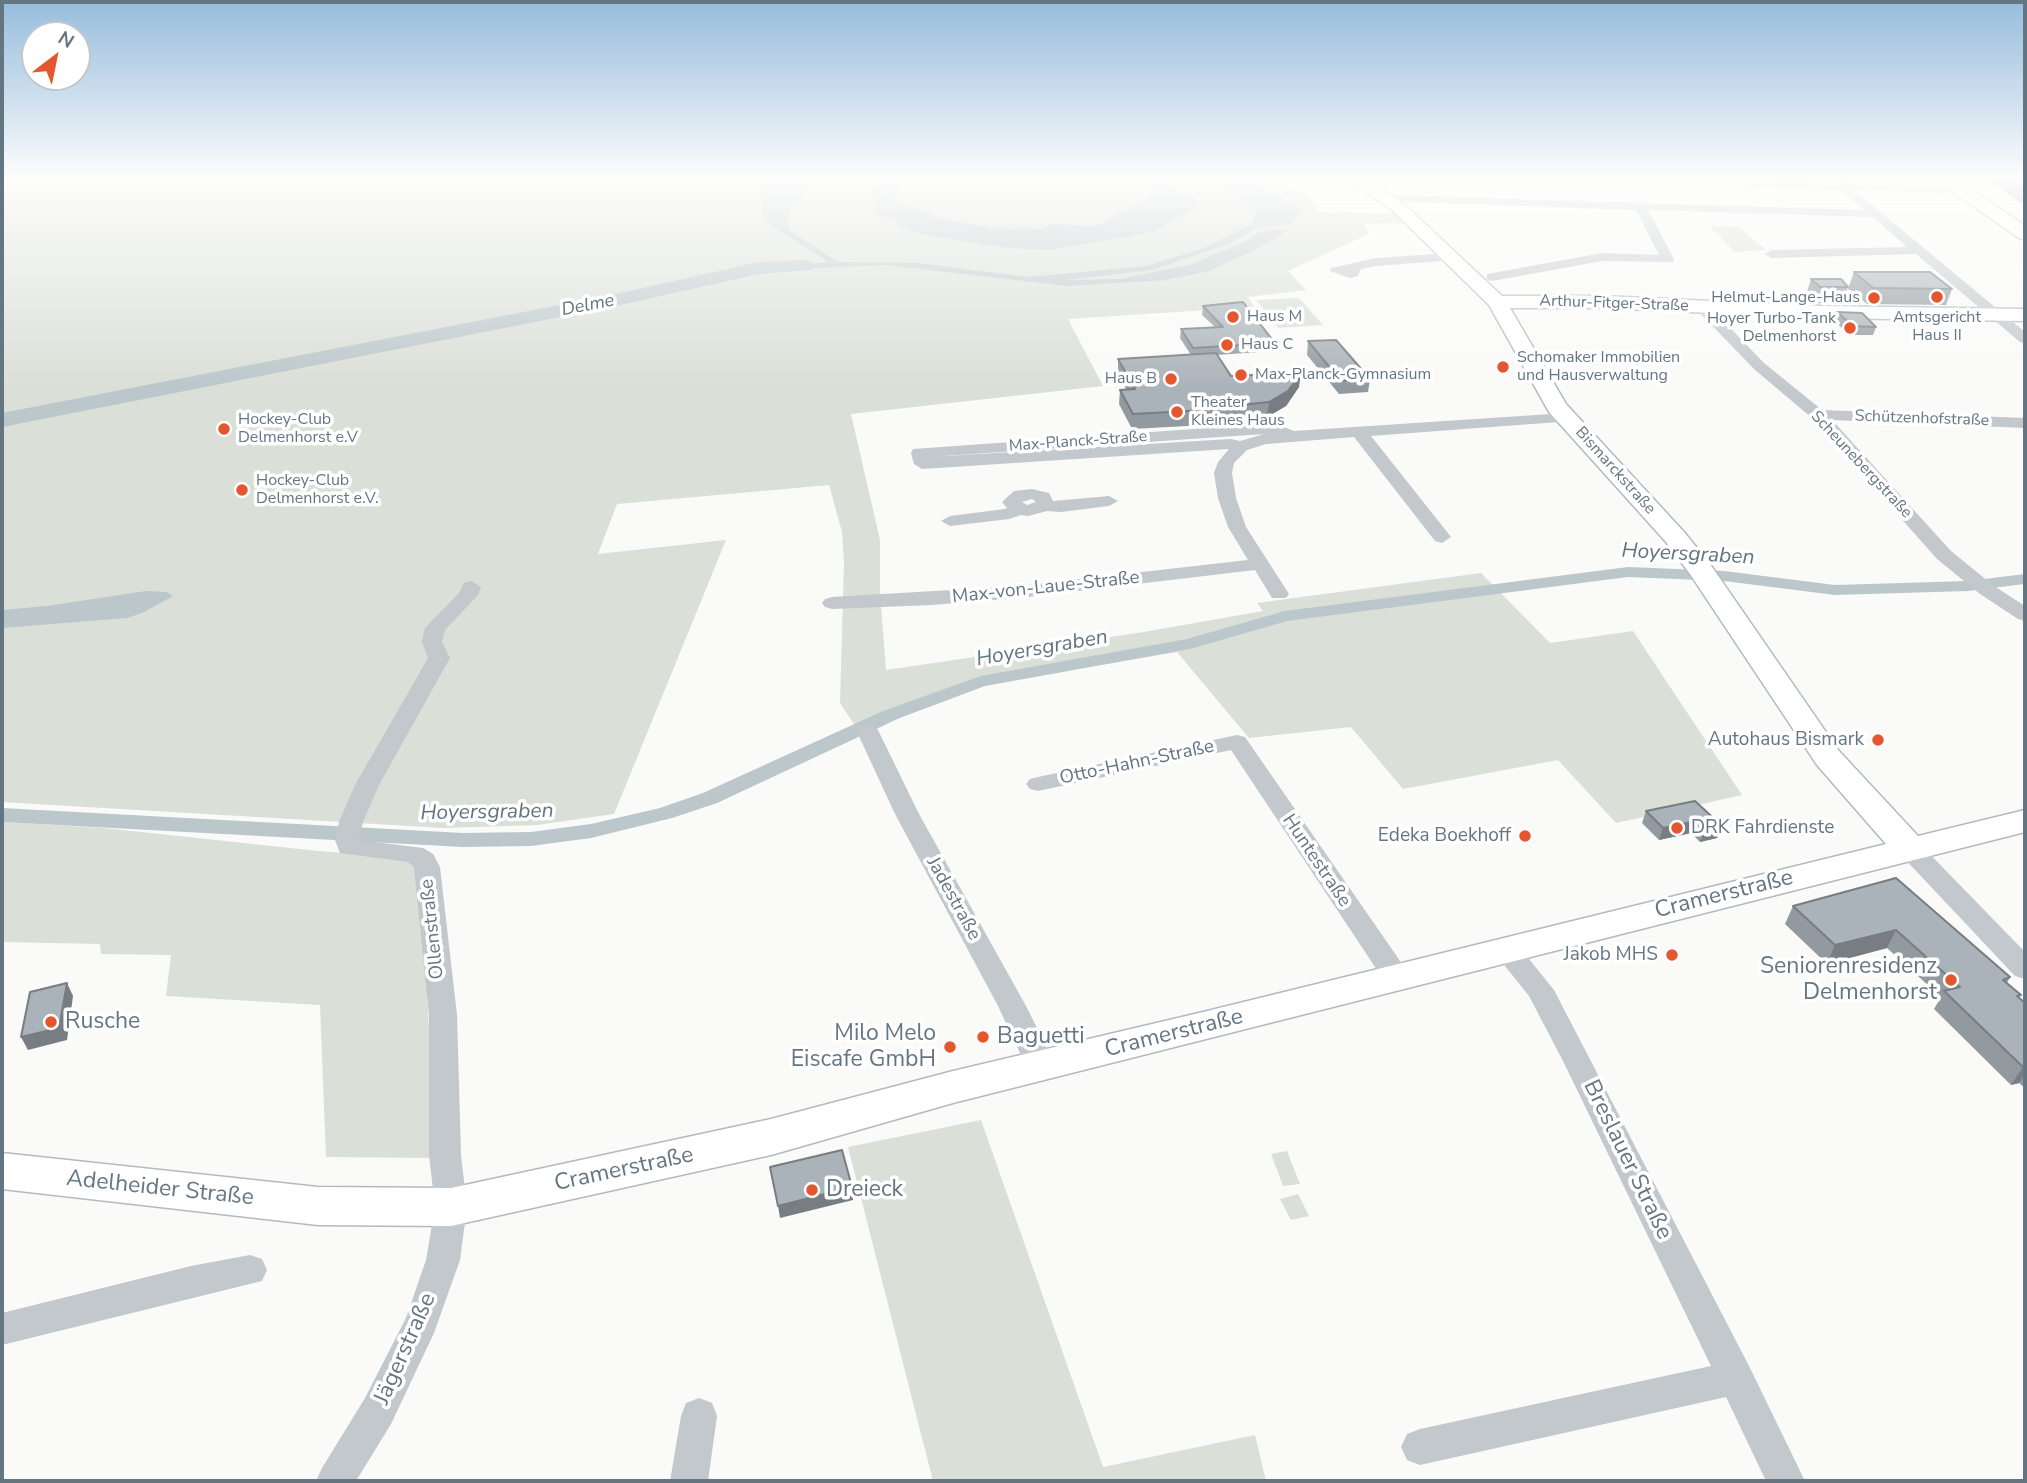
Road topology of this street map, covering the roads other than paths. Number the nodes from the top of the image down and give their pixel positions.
1 (1441, 248) edge
2 (1662, 248) edge
3 (1919, 250) joint
4 (1771, 254) dead end
5 (1451, 257) junction
6 (1355, 268) dead end
7 (1492, 277) dead end
8 (1497, 302) junction
9 (1702, 307) junction
10 (1996, 314) junction
11 (2025, 315) edge
12 (2025, 339) edge
13 (1818, 415) junction
14 (1566, 418) junction
15 (2025, 423) edge
16 (1359, 432) junction
17 (1292, 436) junction
18 (1241, 446) junction
19 (999, 459) junction
20 (1012, 492) junction
21 (1109, 501) dead end
22 (950, 521) dead end
23 (1442, 537) dead end
24 (1259, 564) junction
25 (471, 587) dead end
26 (1279, 594) dead end
27 (832, 603) dead end
28 (2025, 615) edge
29 (868, 732) dead end
30 (1237, 742) joint
31 (1038, 783) dead end
32 (2025, 821) edge
33 (1910, 849) junction
34 (1507, 951) junction
35 (2025, 969) edge
36 (1397, 978) junction
37 (1041, 1066) junction
38 (2, 1171) edge
39 (317, 1206) joint
40 (451, 1207) junction
41 (250, 1270) dead end
42 (2, 1329) edge
43 (1736, 1378) junction
44 (699, 1416) dead end
45 (1420, 1447) dead end
46 (335, 1481) edge
47 (690, 1481) edge
48 (1786, 1481) edge

1 - 5 main road, Bismarckstraße
2 - 7 street
3 - 4 street
3 - 10 street
5 - 6 street
5 - 8 main road, Bismarckstraße
8 - 9 main road, Arthur-Fitger-Straße
8 - 14 main road, Bismarckstraße
9 - 10 main road, Arthur-Fitger-Straße
9 - 13 street, Scheunebergstraße
10 - 11 main road, Arthur-Fitger-Straße
10 - 12 street
13 - 15 street, Schützenhofstraße
13 - 28 street, Scheunebergstraße
14 - 16 street, Max-Planck-Straße
14 - 33 main road, Bismarckstraße
16 - 17 street, Max-Planck-Straße
16 - 23 street
17 - 18 street, Max-Planck-Straße
17 - 19 street, Max-Planck-Straße
18 - 19 street, Max-Planck-Straße
18 - 24 street
19 - 20 street
20 - 21 street
20 - 22 street
24 - 26 street
24 - 27 street, Max-von-Laue-Straße
25 - 40 street, Ollenstraße
29 - 37 street, Jadestraße
30 - 31 street, Otto-Hahn-Straße
30 - 36 street, Huntestraße
32 - 33 main road, Cramerstraße
33 - 34 main road, Cramerstraße
33 - 35 street
34 - 36 main road, Cramerstraße
34 - 43 street, Breslauer Straße
36 - 37 main road, Cramerstraße
37 - 40 main road, Cramerstraße
38 - 39 main road, Adelheider Straße
39 - 40 main road, Cramerstraße
40 - 46 street, Jägerstraße
41 - 42 street
43 - 45 street
43 - 48 street, Breslauer Straße
44 - 47 street

